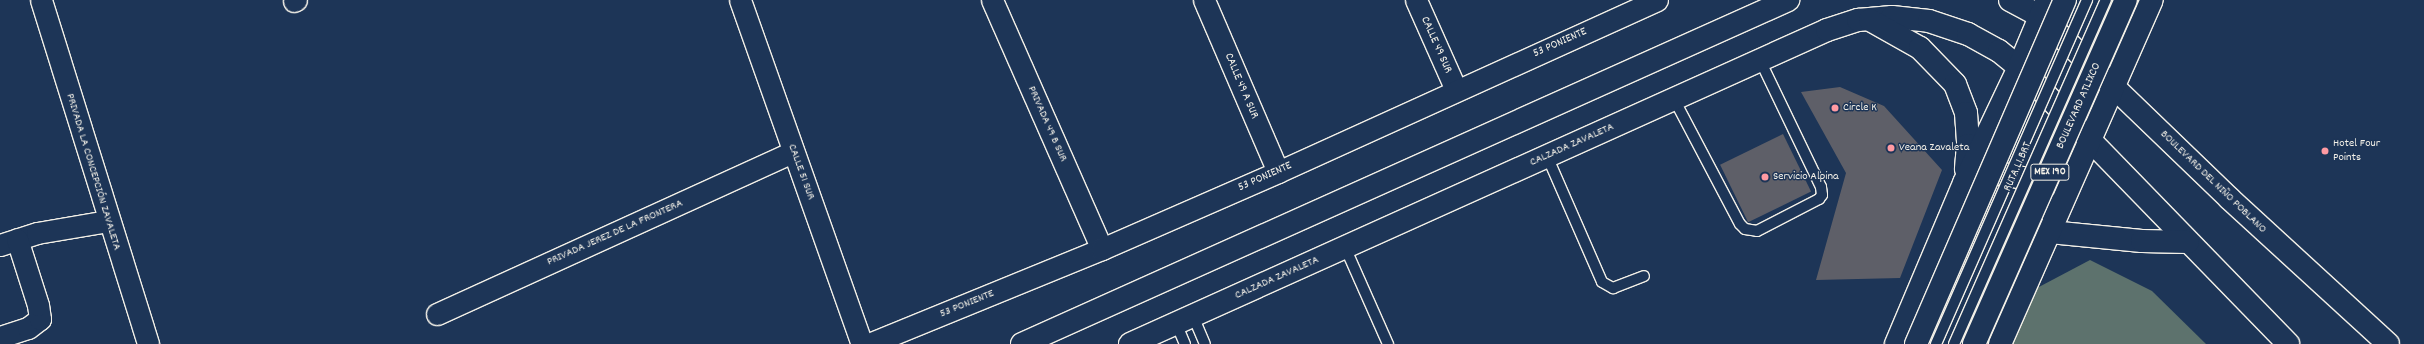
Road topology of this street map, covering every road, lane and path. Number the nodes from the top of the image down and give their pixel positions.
1 (41, 0) edge
2 (740, 0) edge
3 (992, 0) edge
4 (1204, 0) edge
5 (1416, 0) edge
6 (1657, 0) edge
7 (1788, 0) edge
8 (2010, 0) edge
9 (2065, 0) edge
10 (2087, 0) edge
11 (2106, 0) edge
12 (2126, 0) edge
13 (2152, 0) edge
14 (1629, 6) edge
15 (2044, 8) edge
16 (1870, 20) junction
17 (1760, 60) junction
18 (2020, 67) junction
19 (2114, 85) junction
20 (1456, 90) junction
21 (1674, 99) junction
22 (2091, 141) junction
23 (793, 152) junction
24 (1547, 156) junction
25 (1278, 172) junction
26 (1964, 183) junction
27 (107, 221) junction
28 (2050, 232) junction
29 (9, 242) edge
30 (2188, 242) junction
31 (1345, 247) junction
32 (1102, 249) junction
33 (1644, 276) dead end
34 (437, 314) dead end
35 (1184, 319) junction
36 (0, 337) edge
37 (2287, 343) edge
38 (148, 344) edge
39 (862, 344) edge
40 (869, 344) edge
41 (1022, 344) edge
42 (1130, 344) edge
43 (1185, 344) edge
44 (1205, 344) edge
45 (1388, 344) edge
46 (1896, 344) edge
47 (1916, 344) edge
48 (1936, 344) edge
49 (1954, 344) edge
50 (1974, 344) edge
51 (2000, 344) edge
52 (2388, 344) edge

1 - 27 street, PRIVADA LA CONCEPCIÓN ZAVALETA
2 - 23 street, CALLE 51 SUR
3 - 32 street, PRIVADA 49 B SUR
4 - 25 street, CALLE 49 A SUR
5 - 20 street, CALLE 49 SUR
6 - 14 street, 53 PONIENTE
7 - 41 main road
8 - 15 main road
9 - 47 main road, bridge
10 - 48 lane, RUTA L1 BRT, bridge
11 - 49 lane, RUTA L1 BRT, bridge
12 - 50 main road, BOULEVARD ATLIXCO / MEX 190, bridge
13 - 19 main road
14 - 20 street, 53 PONIENTE
15 - 18 main road
15 - 19 main road, BOULEVARD DEL NIÑO POBLANO
16 - 17 main road, CALZADA ZAVALETA
16 - 18 main road, CALZADA ZAVALETA
16 - 26 main road
17 - 21 main road, CALZADA ZAVALETA
17 - 21 lane
18 - 22 main road
18 - 26 main road
19 - 22 main road
19 - 52 main road, BOULEVARD DEL NIÑO POBLANO
20 - 25 street, 53 PONIENTE
21 - 24 main road, CALZADA ZAVALETA
22 - 28 main road
22 - 30 main road
23 - 34 street, PRIVADA JEREZ DE LA FRONTERA
23 - 39 street, CALLE 51 SUR
24 - 31 main road, CALZADA ZAVALETA
24 - 33 lane
25 - 32 street, 53 PONIENTE
26 - 28 main road
26 - 46 main road
27 - 29 street
27 - 38 street, PRIVADA LA CONCEPCIÓN ZAVALETA
28 - 30 main road
28 - 51 main road
29 - 36 street
30 - 37 main road
31 - 35 main road, CALZADA ZAVALETA
31 - 45 lane
32 - 40 street, 53 PONIENTE
35 - 42 main road, CALZADA ZAVALETA
35 - 43 lane
35 - 44 lane

